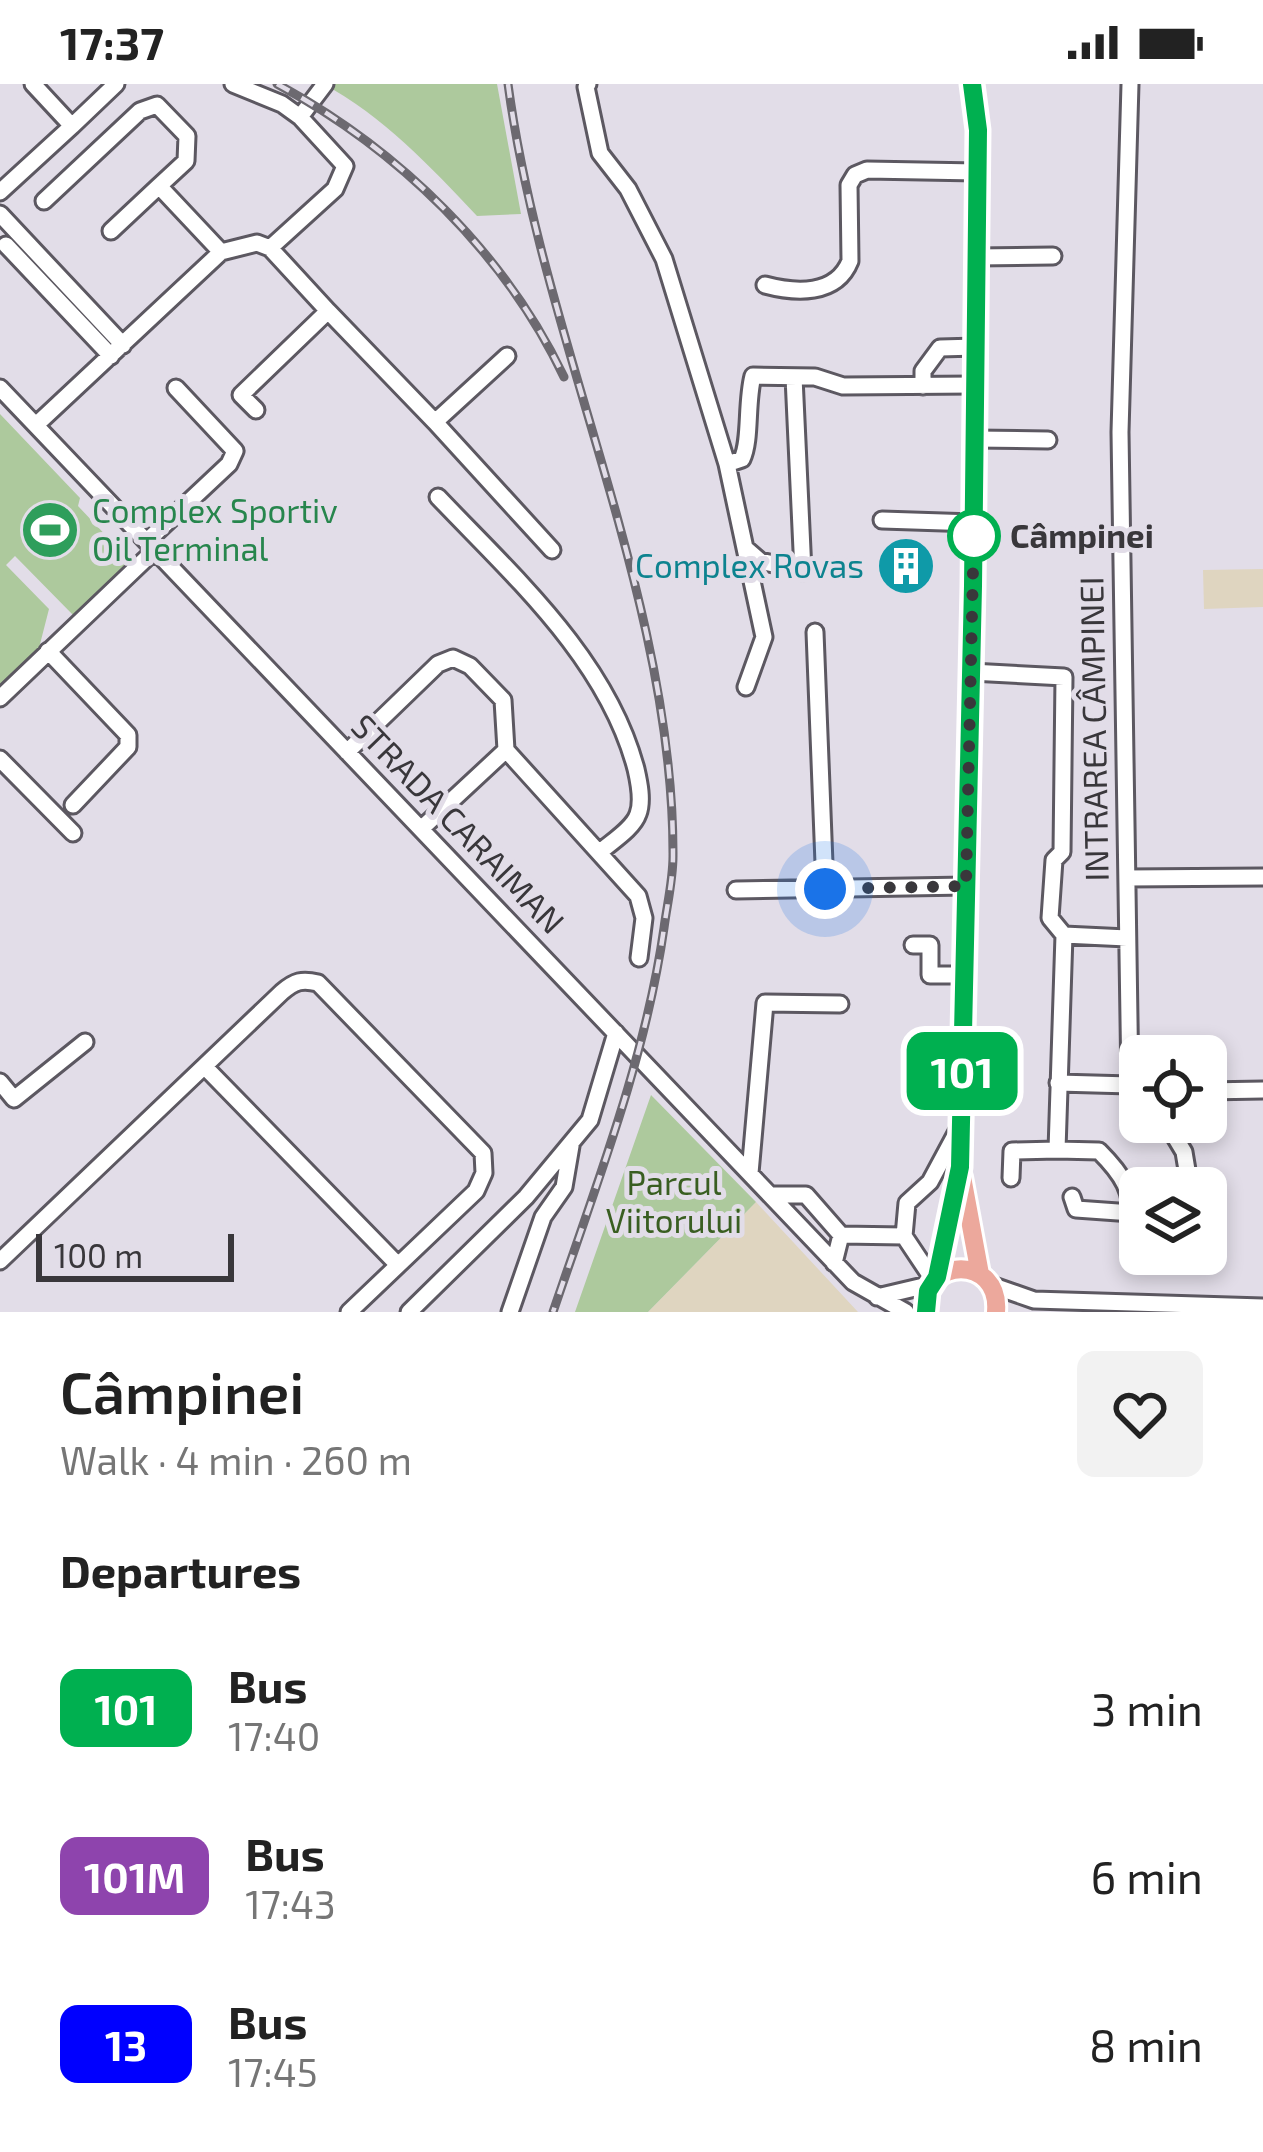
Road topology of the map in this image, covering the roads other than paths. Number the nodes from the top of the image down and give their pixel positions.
1 (33, 84) edge
2 (116, 84) edge
3 (233, 84) edge
4 (326, 84) edge
5 (589, 84) edge
6 (972, 84) edge
7 (1130, 84) edge
8 (988, 85) edge
9 (300, 118) junction
10 (72, 126) junction
11 (978, 130) junction
12 (977, 172) junction
13 (159, 186) junction
14 (0, 192) edge
15 (44, 201) dead end
16 (0, 214) edge
17 (111, 231) dead end
18 (6, 245) dead end
19 (270, 248) junction
20 (221, 252) junction
21 (1053, 256) dead end
22 (976, 257) junction
23 (765, 285) dead end
24 (328, 311) junction
25 (976, 347) junction
26 (117, 350) junction
27 (507, 356) dead end
28 (794, 377) junction
29 (975, 385) junction
30 (923, 386) junction
31 (0, 388) edge
32 (176, 388) dead end
33 (256, 410) dead end
34 (435, 422) junction
35 (36, 425) junction
36 (975, 439) junction
37 (1048, 440) dead end
38 (727, 464) junction
39 (438, 497) dead end
40 (882, 520) dead end
41 (974, 524) junction
42 (151, 546) junction
43 (745, 548) junction
44 (552, 550) dead end
45 (778, 565) dead end
46 (803, 572) dead end
47 (815, 632) dead end
48 (48, 651) junction
49 (971, 672) junction
50 (746, 687) dead end
51 (0, 698) edge
52 (506, 750) junction
53 (347, 752) junction
54 (0, 759) edge
55 (73, 805) dead end
56 (421, 829) junction
57 (73, 833) dead end
58 (599, 853) junction
59 (1263, 877) edge
60 (1126, 878) junction
61 (966, 886) junction
62 (825, 889) junction
63 (736, 890) dead end
64 (1064, 935) junction
65 (1127, 938) junction
66 (913, 945) dead end
67 (639, 958) dead end
68 (964, 975) junction
69 (840, 1004) dead end
70 (616, 1034) junction
71 (1132, 1035) edge
72 (85, 1042) dead end
73 (206, 1067) junction
74 (0, 1082) edge
75 (1058, 1083) junction
76 (1119, 1088) edge
77 (1263, 1090) edge
78 (1227, 1091) edge
79 (961, 1125) junction
80 (571, 1143) junction
81 (1057, 1150) junction
82 (960, 1167) junction
83 (1119, 1171) edge
84 (750, 1173) junction
85 (1011, 1178) dead end
86 (770, 1195) junction
87 (1072, 1197) dead end
88 (1119, 1217) edge
89 (841, 1234) junction
90 (904, 1237) junction
91 (0, 1261) edge
92 (834, 1263) junction
93 (398, 1265) junction
94 (986, 1280) junction
95 (934, 1281) junction
96 (877, 1297) junction
97 (1034, 1300) junction
98 (1263, 1307) edge
99 (349, 1312) edge
100 (409, 1312) edge
101 (510, 1312) edge
102 (906, 1312) edge
103 (926, 1312) edge
104 (996, 1312) edge
105 (1015, 1312) edge

1 - 10 street
2 - 10 street
3 - 9 street
4 - 9 street
5 - 38 street
6 - 8 main road
6 - 11 main road
7 - 60 street, INTRAREA CÂMPINEI
8 - 11 main road
9 - 19 street
10 - 14 street
11 - 12 main road
12 - 22 main road
12 - 23 street
13 - 15 street
13 - 17 street
13 - 20 street
16 - 26 street
18 - 26 street
19 - 20 street
19 - 24 street
20 - 26 street
21 - 22 street
22 - 25 main road
24 - 33 street
24 - 34 street
25 - 29 main road
25 - 30 street
26 - 35 street
27 - 34 street
28 - 30 street
28 - 38 street
28 - 46 street
29 - 30 street
29 - 36 main road
31 - 35 street, STRADA CARAIMAN
32 - 42 street
34 - 44 street
35 - 42 street, STRADA CARAIMAN
36 - 37 street
36 - 41 main road
38 - 43 street
39 - 58 street
40 - 41 street
41 - 49 main road
42 - 48 street
42 - 53 street, STRADA CARAIMAN
43 - 45 street
43 - 50 street
47 - 62 street
48 - 51 street
48 - 55 street
49 - 61 main road
49 - 64 street
52 - 53 street
52 - 56 street
52 - 58 street
53 - 56 street, STRADA CARAIMAN
54 - 57 street
56 - 70 street, STRADA CARAIMAN
58 - 67 street
59 - 60 street
60 - 65 street, INTRAREA CÂMPINEI
61 - 62 street
61 - 68 main road
62 - 63 street
64 - 65 street
64 - 75 street
65 - 71 street, INTRAREA CÂMPINEI
66 - 68 street
68 - 79 main road
69 - 84 street
70 - 80 street
70 - 84 street, STRADA CARAIMAN
72 - 74 street
73 - 91 street
73 - 93 street
73 - 93 street
75 - 76 street
75 - 81 street
77 - 78 street
79 - 82 main road
79 - 90 street
80 - 100 street
80 - 101 street
81 - 83 street
81 - 85 street
82 - 94 main road
82 - 95 main road
84 - 86 street, STRADA CARAIMAN
86 - 89 street
86 - 92 street, STRADA CARAIMAN
87 - 88 street
89 - 90 street
89 - 92 street
90 - 95 street
92 - 96 street, STRADA CARAIMAN
93 - 99 street
94 - 95 main road
94 - 97 street
94 - 104 main road
95 - 96 street
95 - 103 main road
96 - 102 street, STRADA CARAIMAN
97 - 98 street
97 - 105 street

